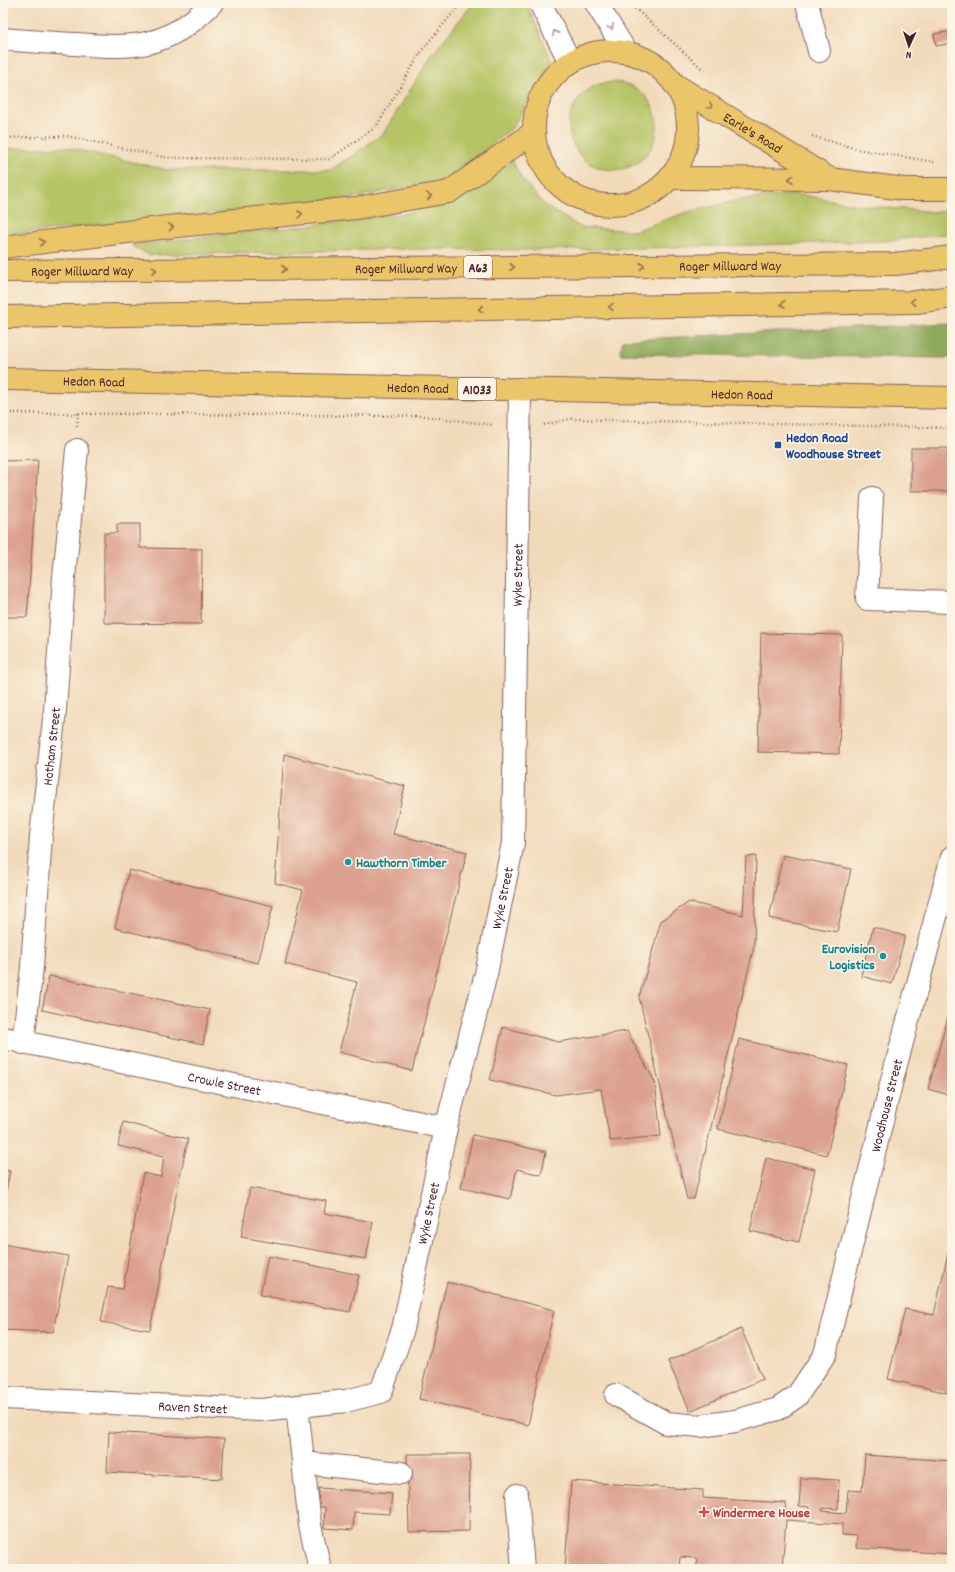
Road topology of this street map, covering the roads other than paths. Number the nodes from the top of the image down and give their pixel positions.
1 (212, 3) edge
2 (540, 3) edge
3 (596, 3) edge
4 (807, 3) edge
5 (3, 39) edge
6 (819, 51) dead end
7 (626, 52) junction
8 (570, 62) junction
9 (677, 86) junction
10 (534, 132) junction
11 (670, 178) junction
12 (830, 179) junction
13 (952, 189) edge
14 (3, 247) edge
15 (952, 257) edge
16 (3, 271) edge
17 (952, 297) edge
18 (3, 317) edge
19 (3, 379) edge
20 (520, 389) junction
21 (952, 398) edge
22 (76, 450) dead end
23 (872, 498) dead end
24 (952, 602) edge
25 (952, 857) edge
26 (946, 910) edge
27 (13, 1041) edge
28 (446, 1128) junction
29 (381, 1392) joint
30 (616, 1395) dead end
31 (3, 1398) edge
32 (297, 1406) junction
33 (304, 1463) junction
34 (401, 1473) dead end
35 (517, 1495) dead end
36 (320, 1569) edge
37 (523, 1569) edge

1 - 5 street
8 -> 2 street
3 -> 7 street
4 - 6 street
7 - 8 highway
7 - 9 highway
8 - 10 highway
9 - 11 highway
9 -> 12 highway, Earle's Road
10 - 11 highway
14 -> 10 highway
12 -> 11 highway, Earle's Road
12 - 13 highway, Earle's Road
16 -> 15 highway, Roger Millward Way / A63
17 -> 18 highway
19 - 20 highway, Hedon Road / A1033
20 - 21 highway, Hedon Road / A1033
20 - 28 street, Wyke Street
22 - 27 street, Hotham Street
23 - 24 street
25 - 26 street, Woodhouse Street
26 - 30 street, Woodhouse Street
27 - 28 street, Crowle Street
28 - 29 street, Wyke Street
29 - 32 street, Raven Street
31 - 32 street, Raven Street
32 - 33 street
33 - 34 street
33 - 36 street
35 - 37 street

